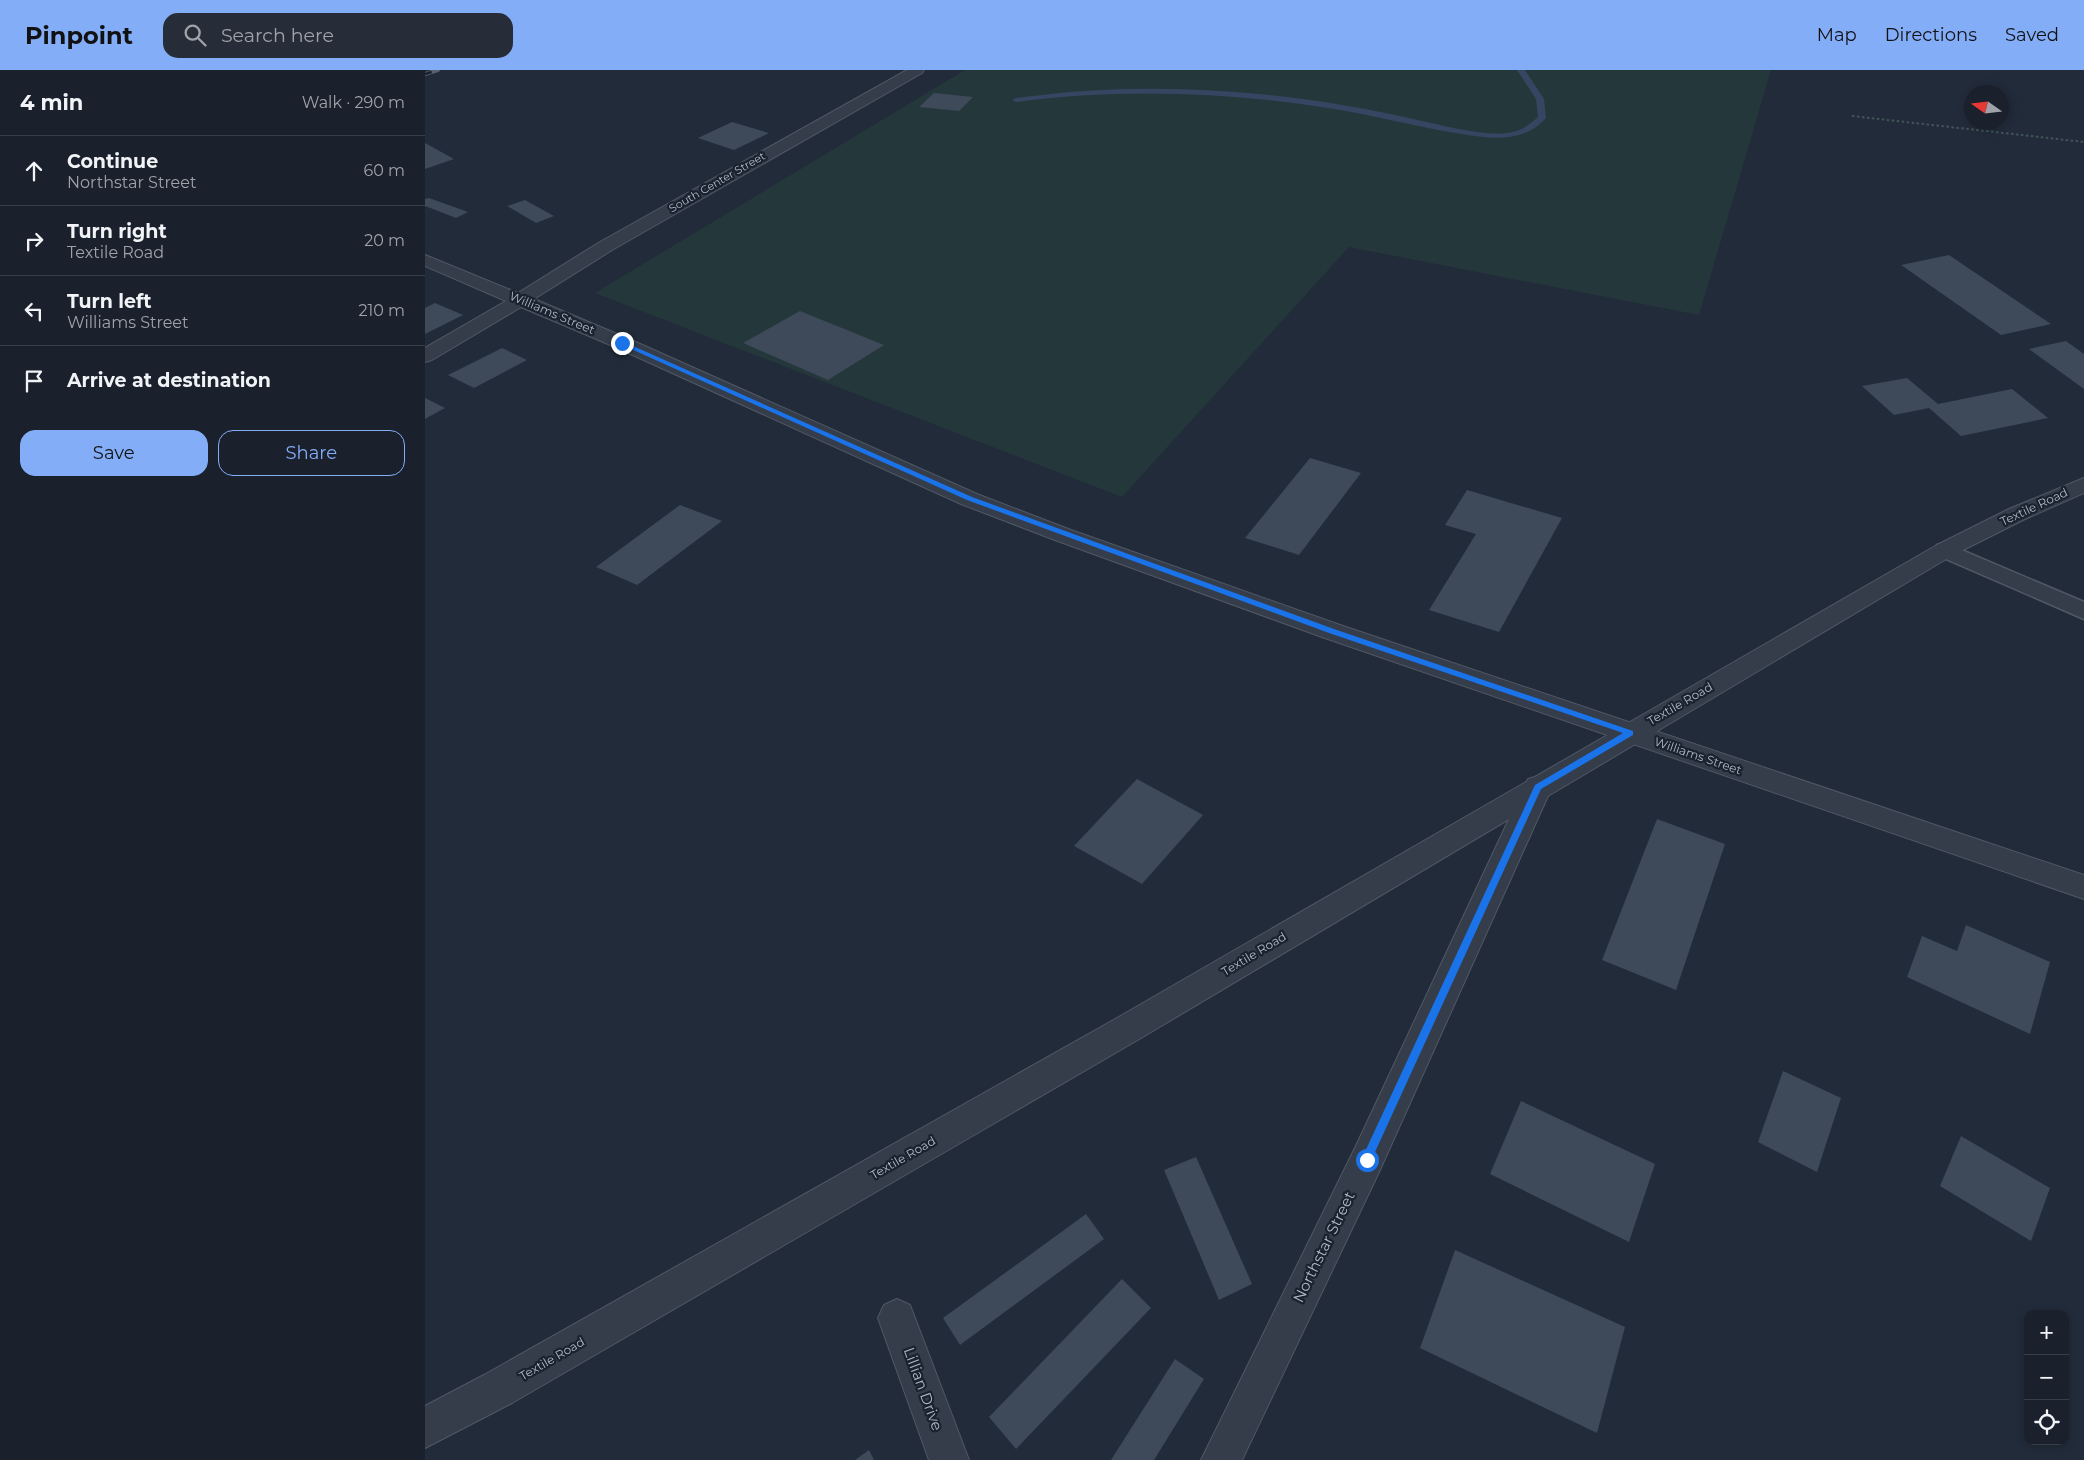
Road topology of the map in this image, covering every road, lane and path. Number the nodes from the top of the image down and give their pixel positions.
1 (917, 70) edge
2 (1852, 116) dead end
3 (2084, 142) edge
4 (425, 260) edge
5 (520, 300) junction
6 (425, 356) edge
7 (2084, 485) edge
8 (1945, 550) junction
9 (2084, 611) edge
10 (1630, 733) junction
11 (1538, 787) junction
12 (2084, 887) edge
13 (897, 1318) dead end
14 (425, 1428) edge
15 (949, 1460) edge
16 (1221, 1460) edge

1 - 5 street, South Center Street
2 - 3 path
4 - 5 street, Williams Street
5 - 6 street, South Center Street
5 - 10 street, Williams Street
7 - 8 street, Textile Road
8 - 9 lane
8 - 10 street, Textile Road
10 - 11 street, Textile Road
10 - 12 street, Williams Street
11 - 14 street, Textile Road
11 - 16 street, Northstar Street
13 - 15 street, Lillian Drive

